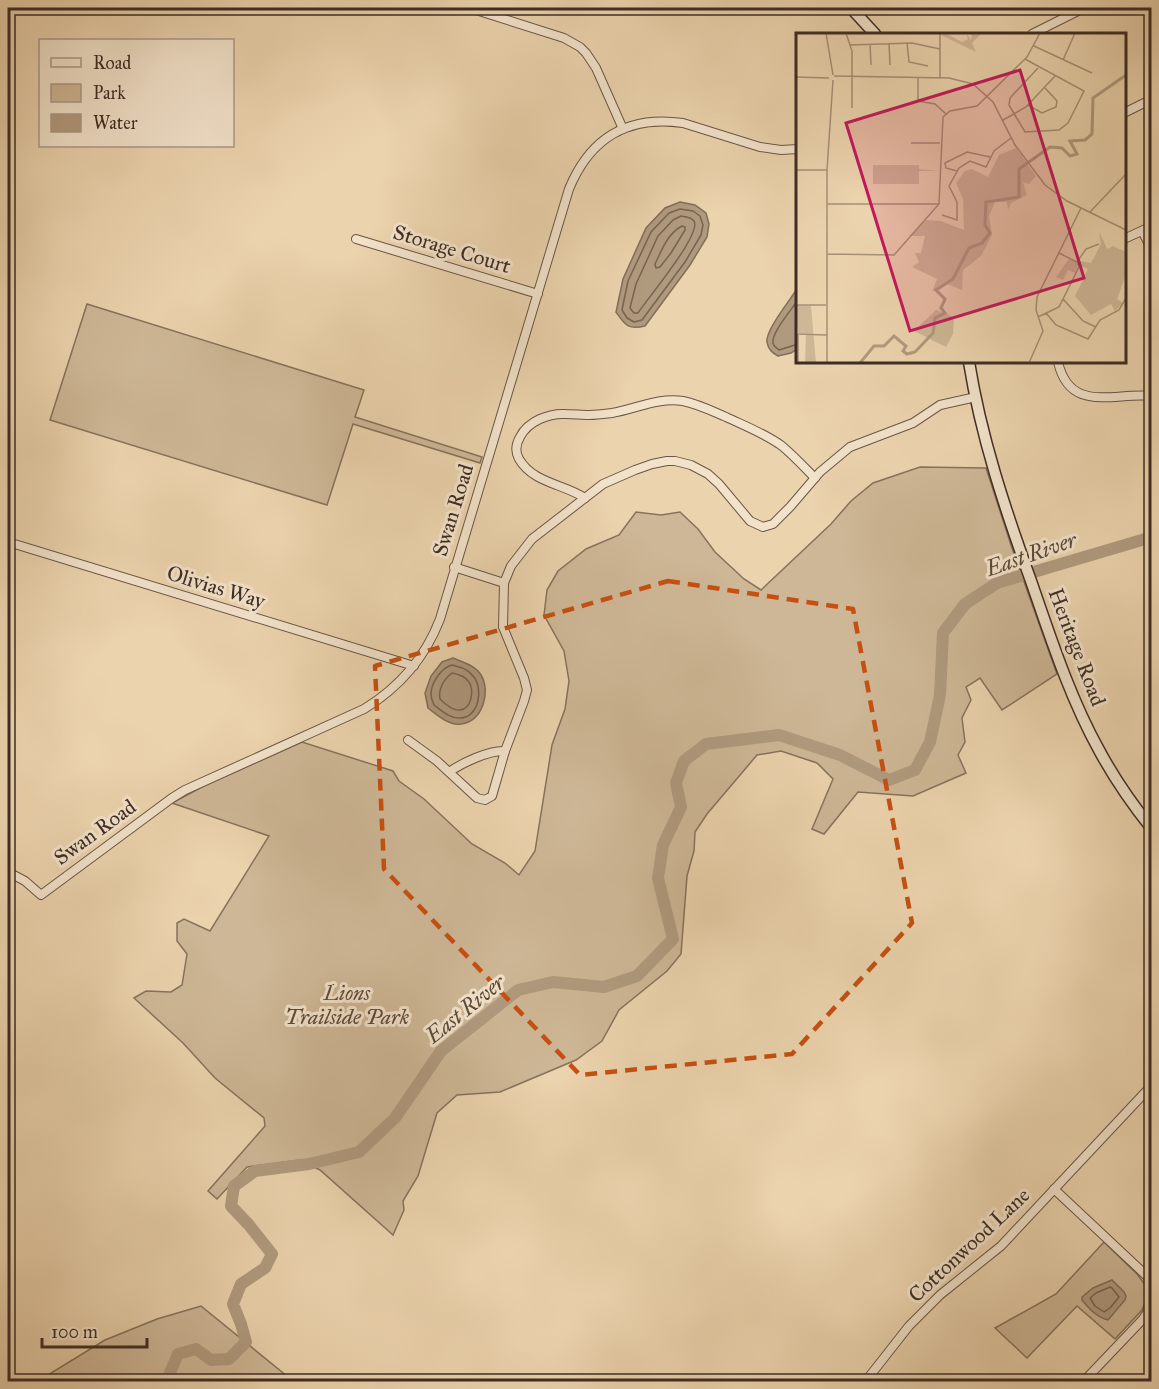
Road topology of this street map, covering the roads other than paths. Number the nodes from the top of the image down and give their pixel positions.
1 (851, 8) edge
2 (1084, 8) edge
3 (479, 9) edge
4 (872, 31) edge
5 (1034, 33) edge
6 (1152, 99) edge
7 (1126, 112) edge
8 (623, 129) junction
9 (796, 149) edge
10 (1152, 226) edge
11 (1142, 231) junction
12 (356, 239) dead end
13 (1126, 239) edge
14 (1152, 250) edge
15 (538, 294) junction
16 (969, 363) edge
17 (1058, 363) edge
18 (1152, 396) edge
19 (975, 397) junction
20 (815, 478) junction
21 (585, 498) junction
22 (8, 542) edge
23 (454, 567) junction
24 (504, 583) junction
25 (414, 666) junction
26 (408, 740) dead end
27 (505, 751) junction
28 (449, 772) junction
29 (1152, 829) edge
30 (8, 872) edge
31 (1152, 1085) edge
32 (1054, 1189) junction
33 (1151, 1280) edge
34 (1152, 1303) edge
35 (865, 1382) edge
36 (1083, 1382) edge

1 - 4 main road
2 - 5 street
3 - 8 street
6 - 7 street
8 - 9 street, Swan Road
8 - 15 street, Swan Road
10 - 11 street
11 - 13 street
11 - 14 street
12 - 15 street, Storage Court
15 - 23 street, Swan Road
16 - 19 main road, Heritage Road
17 - 18 street
19 - 20 street
19 - 29 main road, Heritage Road
20 - 21 street
20 - 21 street
21 - 24 street
22 - 25 street, Olivias Way
23 - 24 street
23 - 25 street, Swan Road
24 - 27 street
25 - 30 street, Swan Road
26 - 28 street
27 - 28 street
27 - 28 street
31 - 32 street, Cottonwood Lane
32 - 33 street
32 - 35 street, Cottonwood Lane
34 - 36 street

